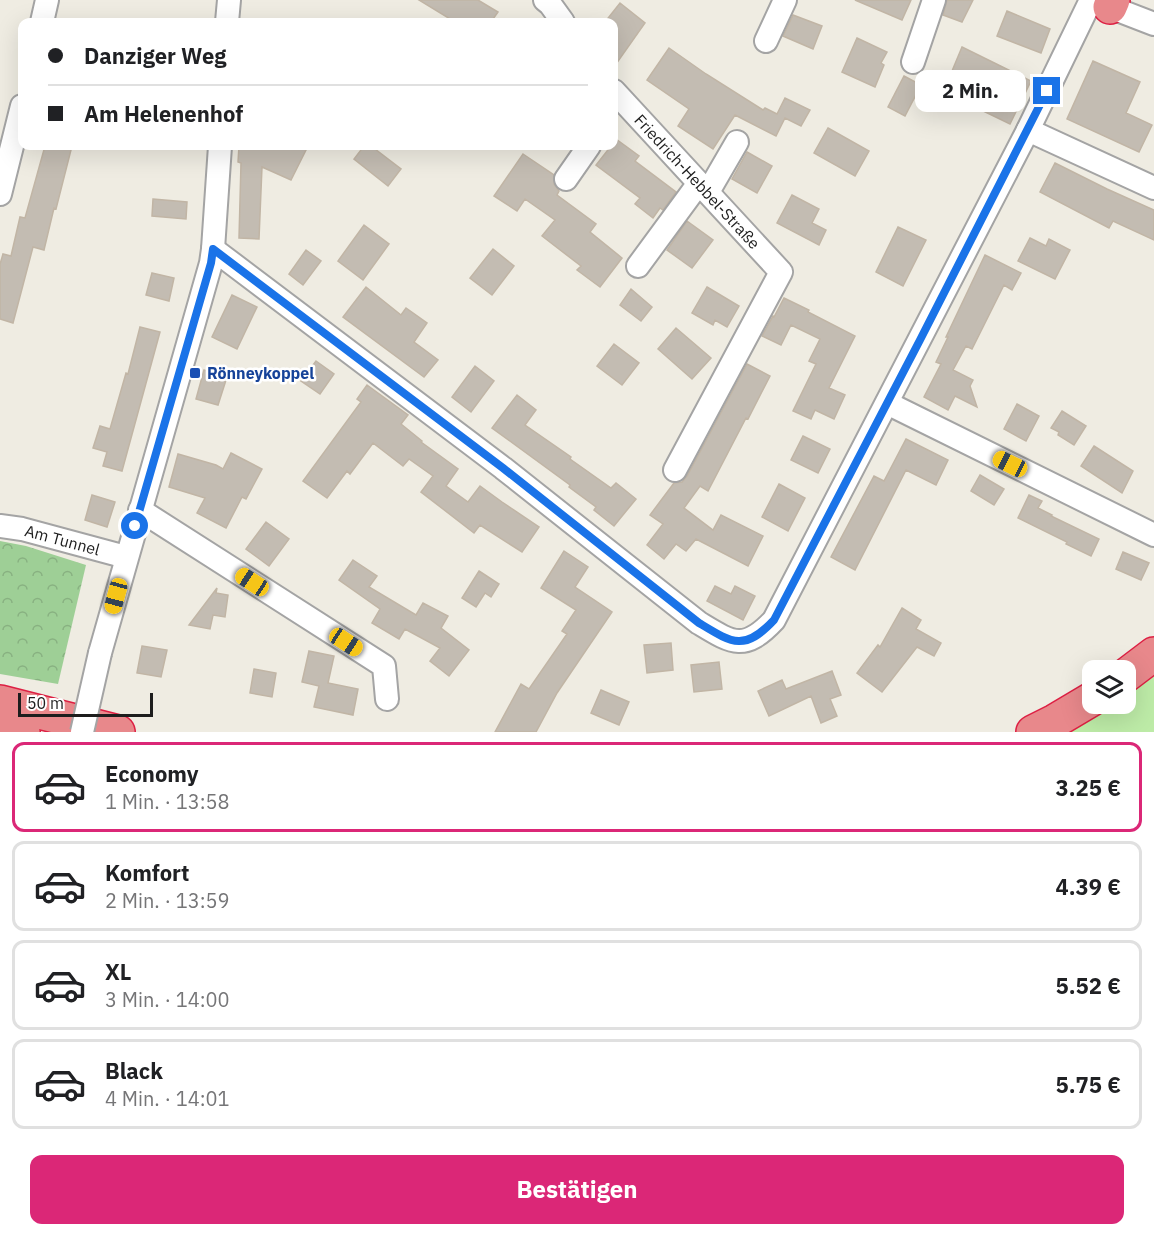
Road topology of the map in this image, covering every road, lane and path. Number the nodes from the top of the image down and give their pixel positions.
1 (47, 0) edge
2 (229, 0) edge
3 (544, 0) edge
4 (785, 0) edge
5 (934, 0) edge
6 (1102, 2) edge
7 (43, 18) edge
8 (227, 18) edge
9 (560, 18) edge
10 (1154, 24) edge
11 (766, 41) dead end
12 (913, 62) dead end
13 (618, 102) edge
14 (18, 122) edge
15 (1028, 130) junction
16 (737, 142) dead end
17 (220, 150) edge
18 (586, 150) edge
19 (566, 179) dead end
20 (703, 188) junction
21 (1154, 188) edge
22 (0, 194) edge
23 (213, 249) junction
24 (638, 266) dead end
25 (887, 403) junction
26 (675, 471) dead end
27 (140, 510) junction
28 (0, 526) edge
29 (1154, 535) edge
30 (126, 557) junction
31 (1154, 654) edge
32 (1136, 668) edge
33 (387, 699) dead end
34 (0, 702) edge
35 (1082, 705) edge
36 (0, 726) edge
37 (24, 732) edge
38 (82, 732) edge
39 (118, 732) edge
40 (1033, 732) edge

1 - 7 street
2 - 8 street
3 - 9 street
4 - 11 street
5 - 12 street
6 - 10 street
6 - 15 street
13 - 20 street, Friedrich-Hebbel-Straße
14 - 22 street
15 - 21 street
15 - 25 street
16 - 20 street
17 - 23 street
18 - 19 street
20 - 24 street
20 - 26 street, Friedrich-Hebbel-Straße
23 - 25 street
23 - 27 street
25 - 29 street
27 - 30 street
27 - 33 street
28 - 30 street, Am Tunnel
30 - 38 street, bridge
31 - 32 highway
34 - 39 highway
35 - 40 highway
36 - 37 highway

